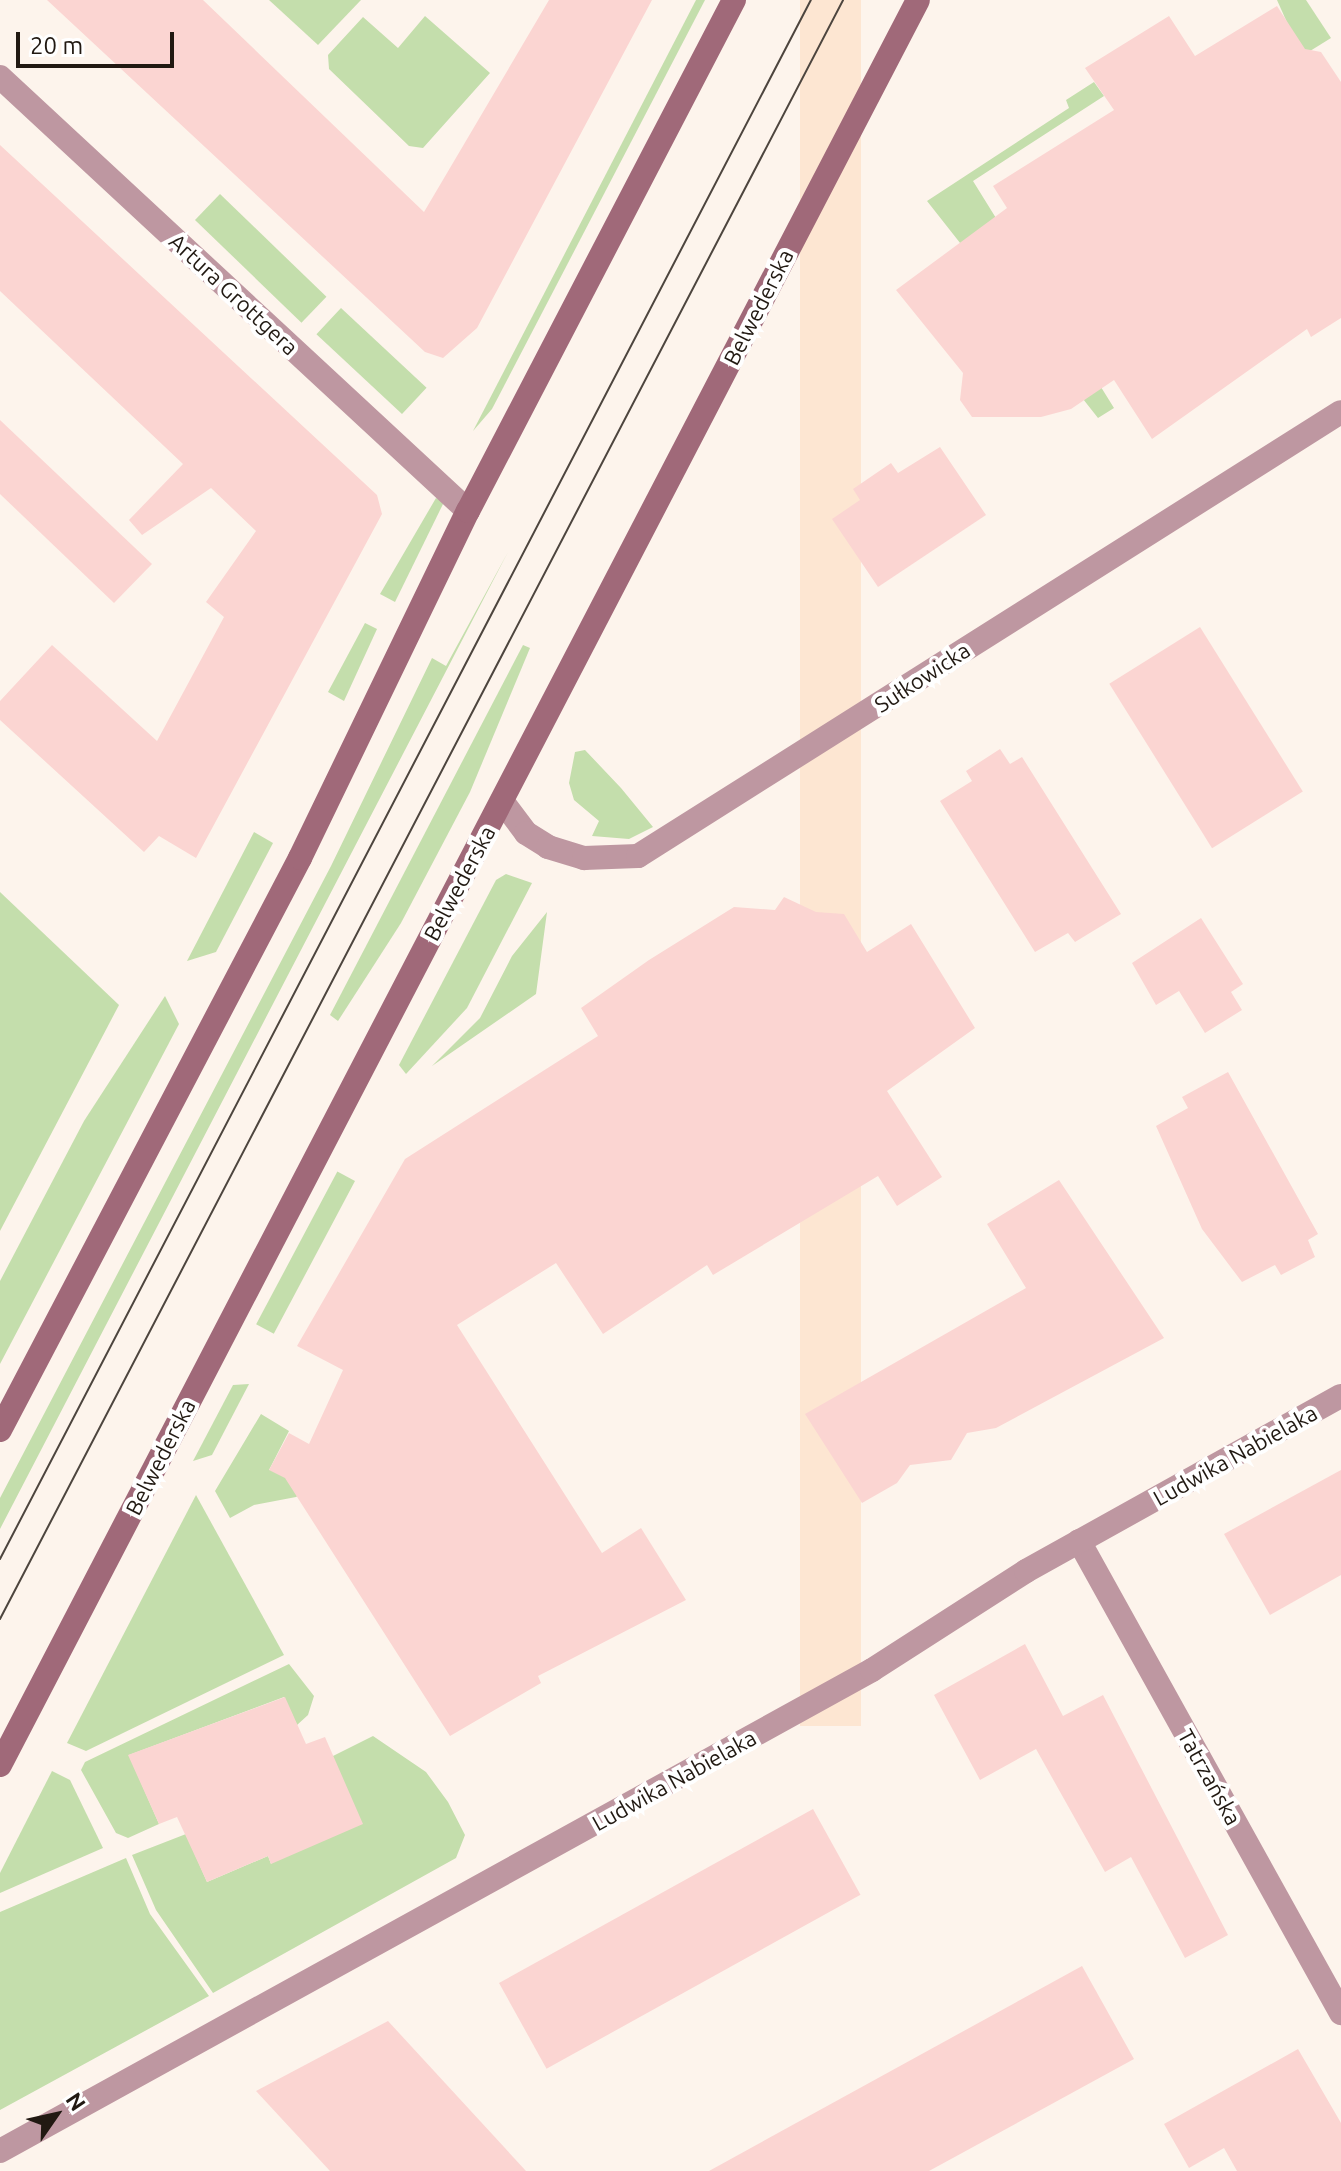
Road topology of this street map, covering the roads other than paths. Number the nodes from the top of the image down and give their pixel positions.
1 (734, 0) edge
2 (918, 0) edge
3 (0, 77) edge
4 (1341, 412) edge
5 (468, 511) junction
6 (502, 801) junction
7 (1341, 1396) edge
8 (0, 1430) edge
9 (1079, 1541) junction
10 (0, 1765) edge
11 (1341, 2013) edge
12 (0, 2151) edge

1 - 5 main road
2 - 6 main road, Belwederska
3 - 5 street, Artura Grottgera
4 - 6 street, Sułkowicka
5 - 8 main road
6 - 10 main road, Belwederska
7 - 9 street, Ludwika Nabielaka
9 - 11 street, Tatrzańska
9 - 12 street, Ludwika Nabielaka

